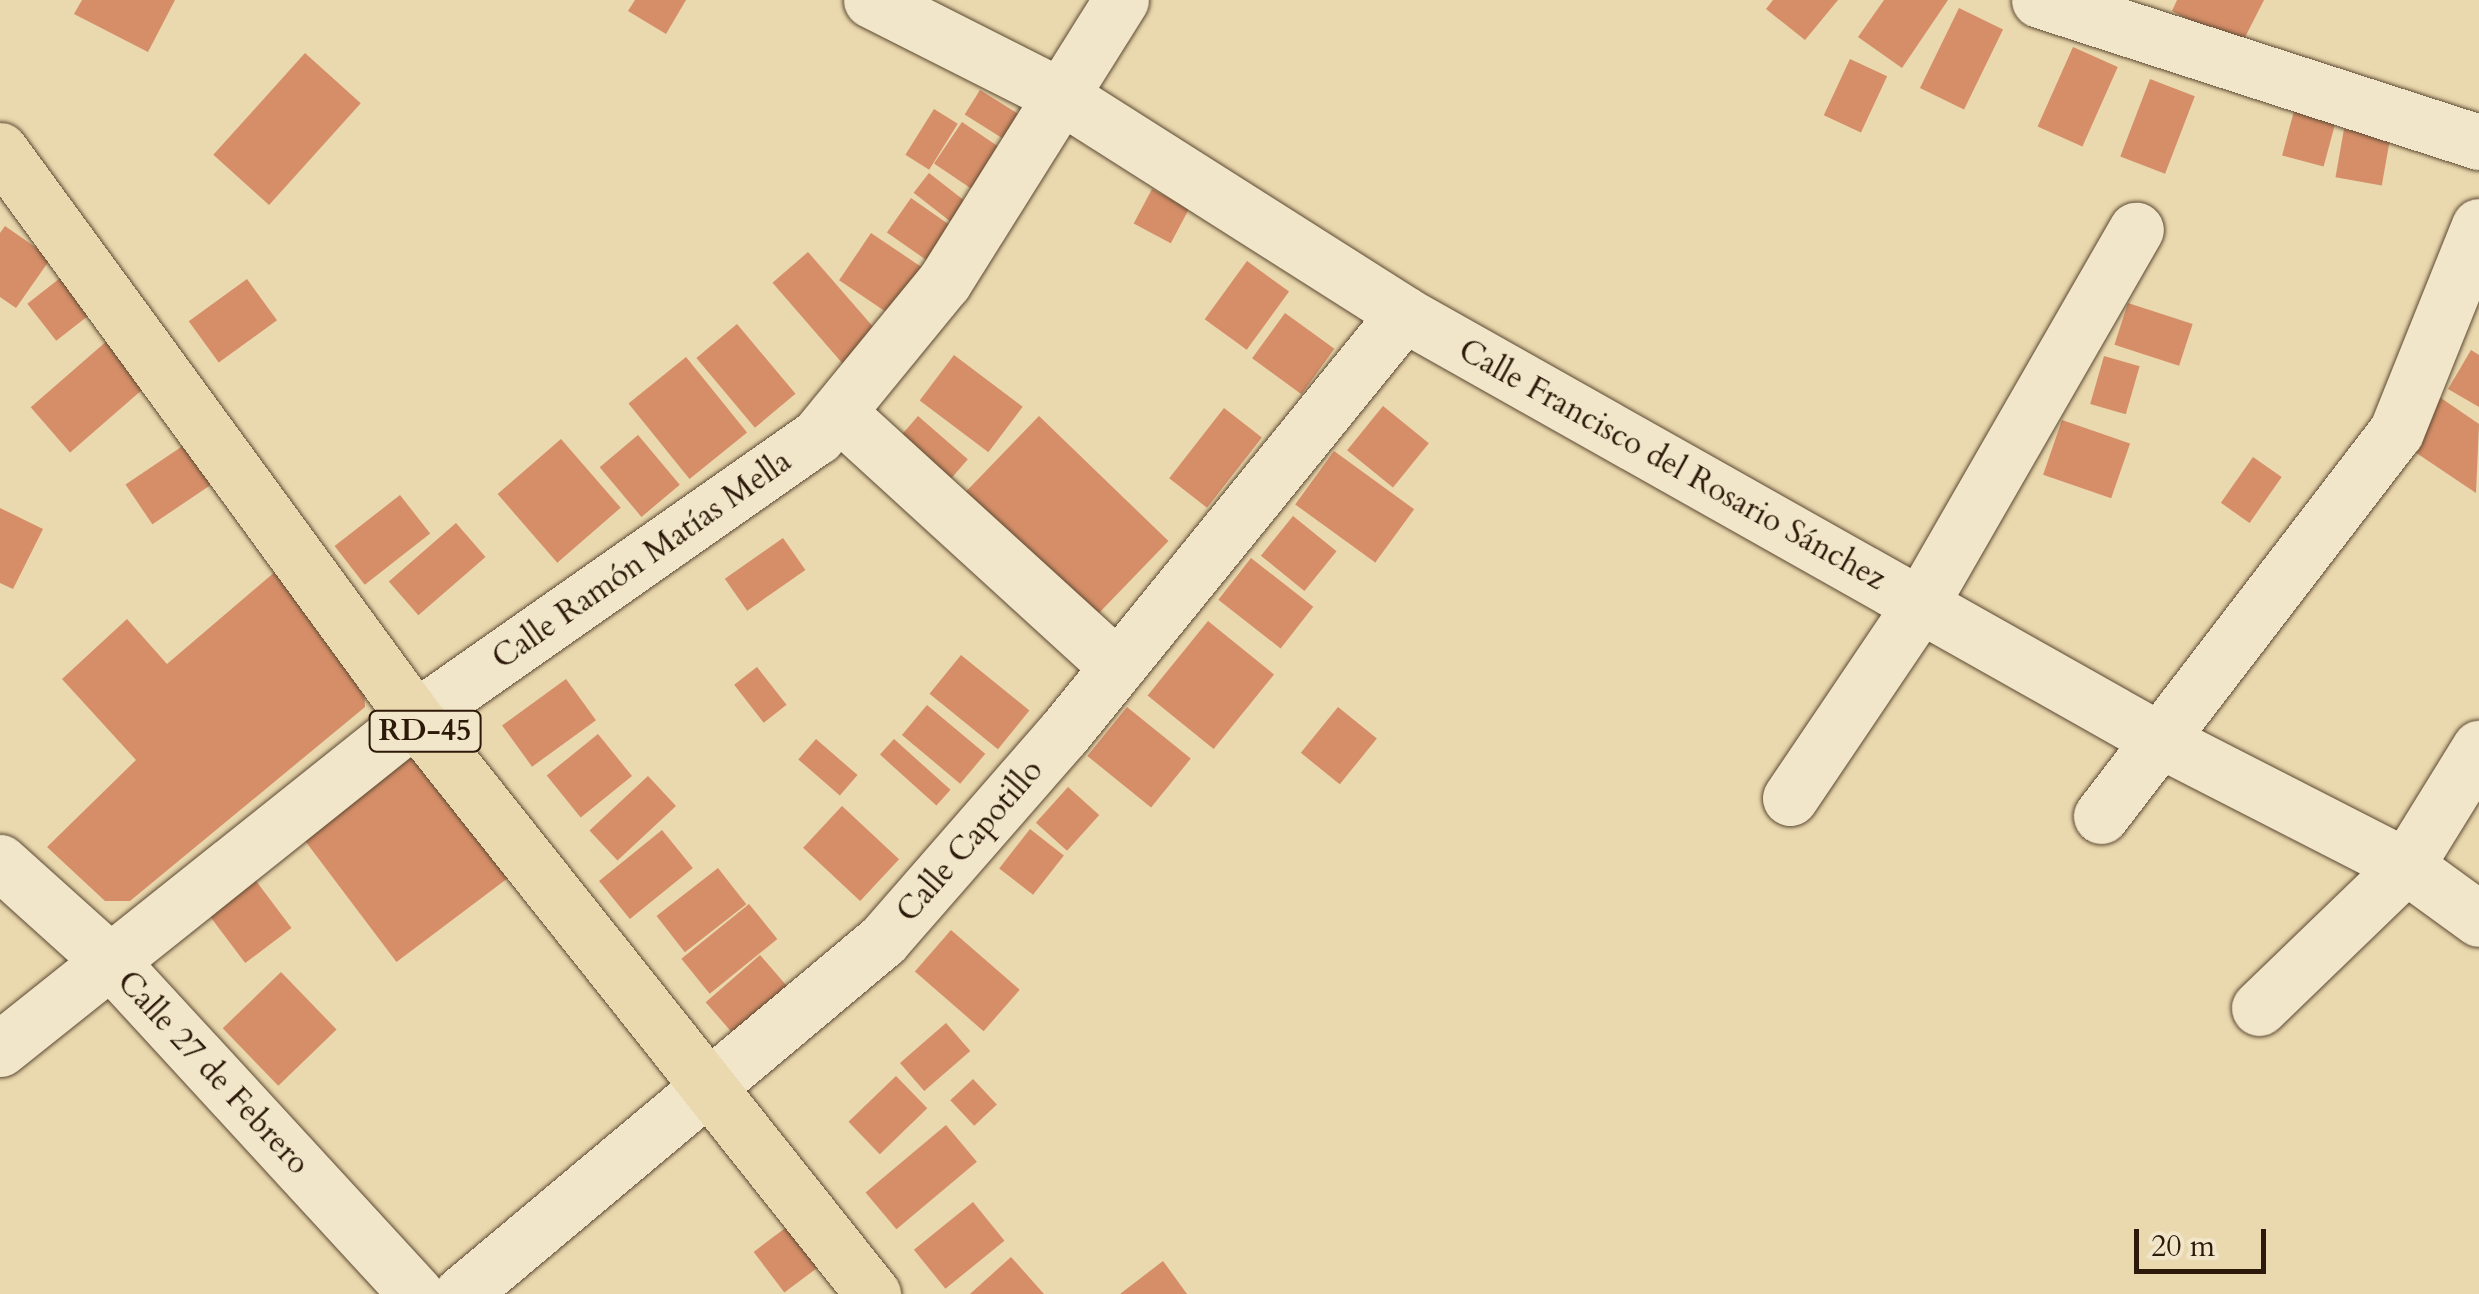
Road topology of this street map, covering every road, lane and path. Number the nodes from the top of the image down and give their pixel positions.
1 (871, 0) edge
2 (1121, 0) edge
3 (2039, 0) edge
4 (1061, 96) junction
5 (2479, 142) edge
6 (0, 150) edge
7 (2479, 226) edge
8 (2136, 230) dead end
9 (1404, 314) junction
10 (838, 412) junction
11 (1920, 605) junction
12 (1117, 667) junction
13 (415, 718) junction
14 (2160, 740) junction
15 (2479, 748) edge
16 (1790, 798) dead end
17 (2100, 816) dead end
18 (0, 862) edge
19 (2406, 866) junction
20 (2479, 919) edge
21 (112, 963) junction
22 (2259, 1008) dead end
23 (0, 1048) edge
24 (709, 1084) junction
25 (416, 1294) edge
26 (461, 1294) edge
27 (872, 1294) edge

1 - 4 street, Calle Francisco del Rosario Sánchez
2 - 4 street, Calle Ramón Matías Mella
3 - 5 street
4 - 9 street, Calle Francisco del Rosario Sánchez
4 - 10 street, Calle Ramón Matías Mella
6 - 13 main road, RD-45
7 - 14 street
8 - 11 street
9 - 11 street, Calle Francisco del Rosario Sánchez
9 - 12 street, Calle Capotillo
10 - 12 street
10 - 13 street, Calle Ramón Matías Mella
11 - 14 street, Calle Francisco del Rosario Sánchez
11 - 16 street
12 - 24 street, Calle Capotillo
13 - 21 street, Calle Ramón Matías Mella
13 - 24 main road, RD-45
14 - 17 street
14 - 19 street, Calle Francisco del Rosario Sánchez
15 - 19 street
18 - 21 street, Calle 27 de Febrero
19 - 20 street, Calle Francisco del Rosario Sánchez
19 - 22 street
21 - 23 street, Calle Ramón Matías Mella
21 - 25 street, Calle 27 de Febrero
24 - 26 street, Calle Capotillo
24 - 27 main road, RD-45

